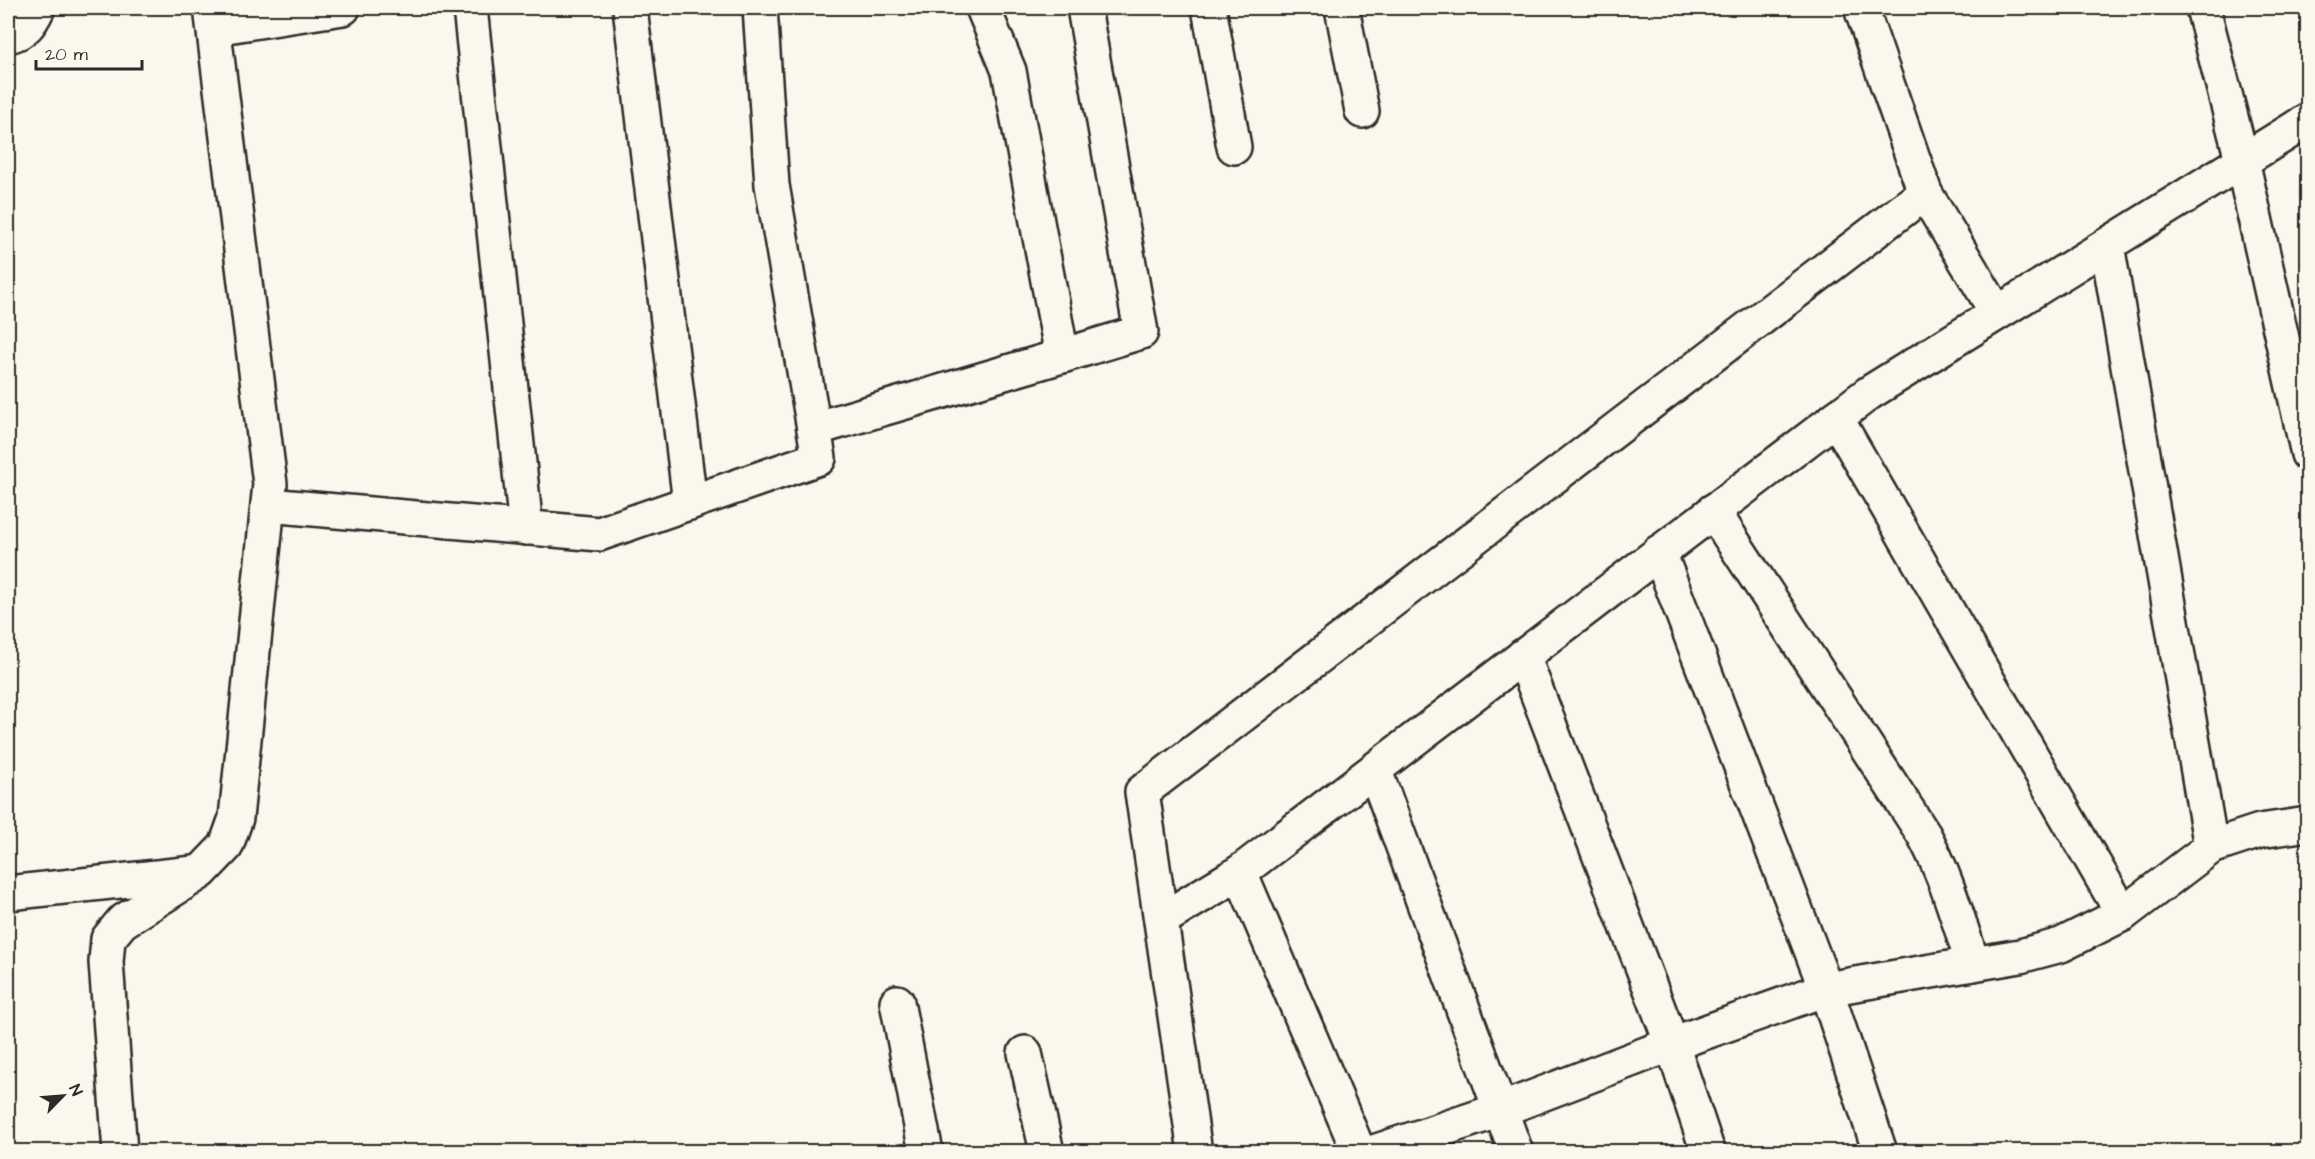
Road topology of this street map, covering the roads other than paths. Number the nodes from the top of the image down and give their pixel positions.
1 (38, 8) edge
2 (343, 8) edge
3 (470, 8) edge
4 (630, 8) edge
5 (760, 8) edge
6 (983, 8) edge
7 (1084, 8) edge
8 (1209, 8) edge
9 (1342, 8) edge
10 (1861, 8) edge
11 (2203, 8) edge
12 (212, 18) edge
13 (8, 36) edge
14 (1362, 111) dead end
15 (2307, 120) edge
16 (1234, 147) dead end
17 (2242, 160) junction
18 (1925, 193) junction
19 (2107, 244) junction
20 (1997, 314) junction
21 (1062, 356) junction
22 (1836, 418) junction
23 (814, 429) junction
24 (2307, 454) edge
25 (690, 502) junction
26 (268, 505) junction
27 (1713, 511) junction
28 (526, 528) junction
29 (1659, 552) junction
30 (1523, 656) junction
31 (1375, 771) junction
32 (2307, 824) edge
33 (2211, 847) junction
34 (201, 872) junction
35 (1240, 872) junction
36 (8, 893) edge
37 (2123, 914) junction
38 (1161, 920) junction
39 (1973, 964) junction
40 (1826, 989) junction
41 (897, 1002) dead end
42 (1672, 1044) junction
43 (1025, 1053) dead end
44 (1500, 1110) junction
45 (120, 1152) edge
46 (926, 1152) edge
47 (1047, 1152) edge
48 (1196, 1152) edge
49 (1359, 1152) edge
50 (1374, 1152) edge
51 (1516, 1152) edge
52 (1708, 1152) edge
53 (1880, 1152) edge

1 - 13 street
2 - 12 street
3 - 28 street
4 - 25 street
5 - 23 street
6 - 21 street
7 - 21 street
8 - 16 street
9 - 14 street
10 - 18 street
11 - 17 street
12 - 26 street
15 - 17 street
17 - 19 street
17 - 24 street
18 - 20 street
18 - 38 street
19 - 20 street
19 - 33 street
20 - 22 street
21 - 23 street
22 - 27 street
22 - 37 street
23 - 25 street
25 - 28 street
26 - 28 street
26 - 34 street
27 - 29 street
27 - 39 street
29 - 30 street
29 - 40 street
30 - 31 street
30 - 42 street
31 - 35 street
31 - 44 street
32 - 33 street
33 - 37 street
34 - 36 street
34 - 45 street
35 - 38 street
35 - 49 street
37 - 39 street
38 - 48 street
39 - 40 street
40 - 42 street
40 - 53 street
41 - 46 street
42 - 44 street
42 - 52 street
43 - 47 street
44 - 50 street
44 - 51 street

